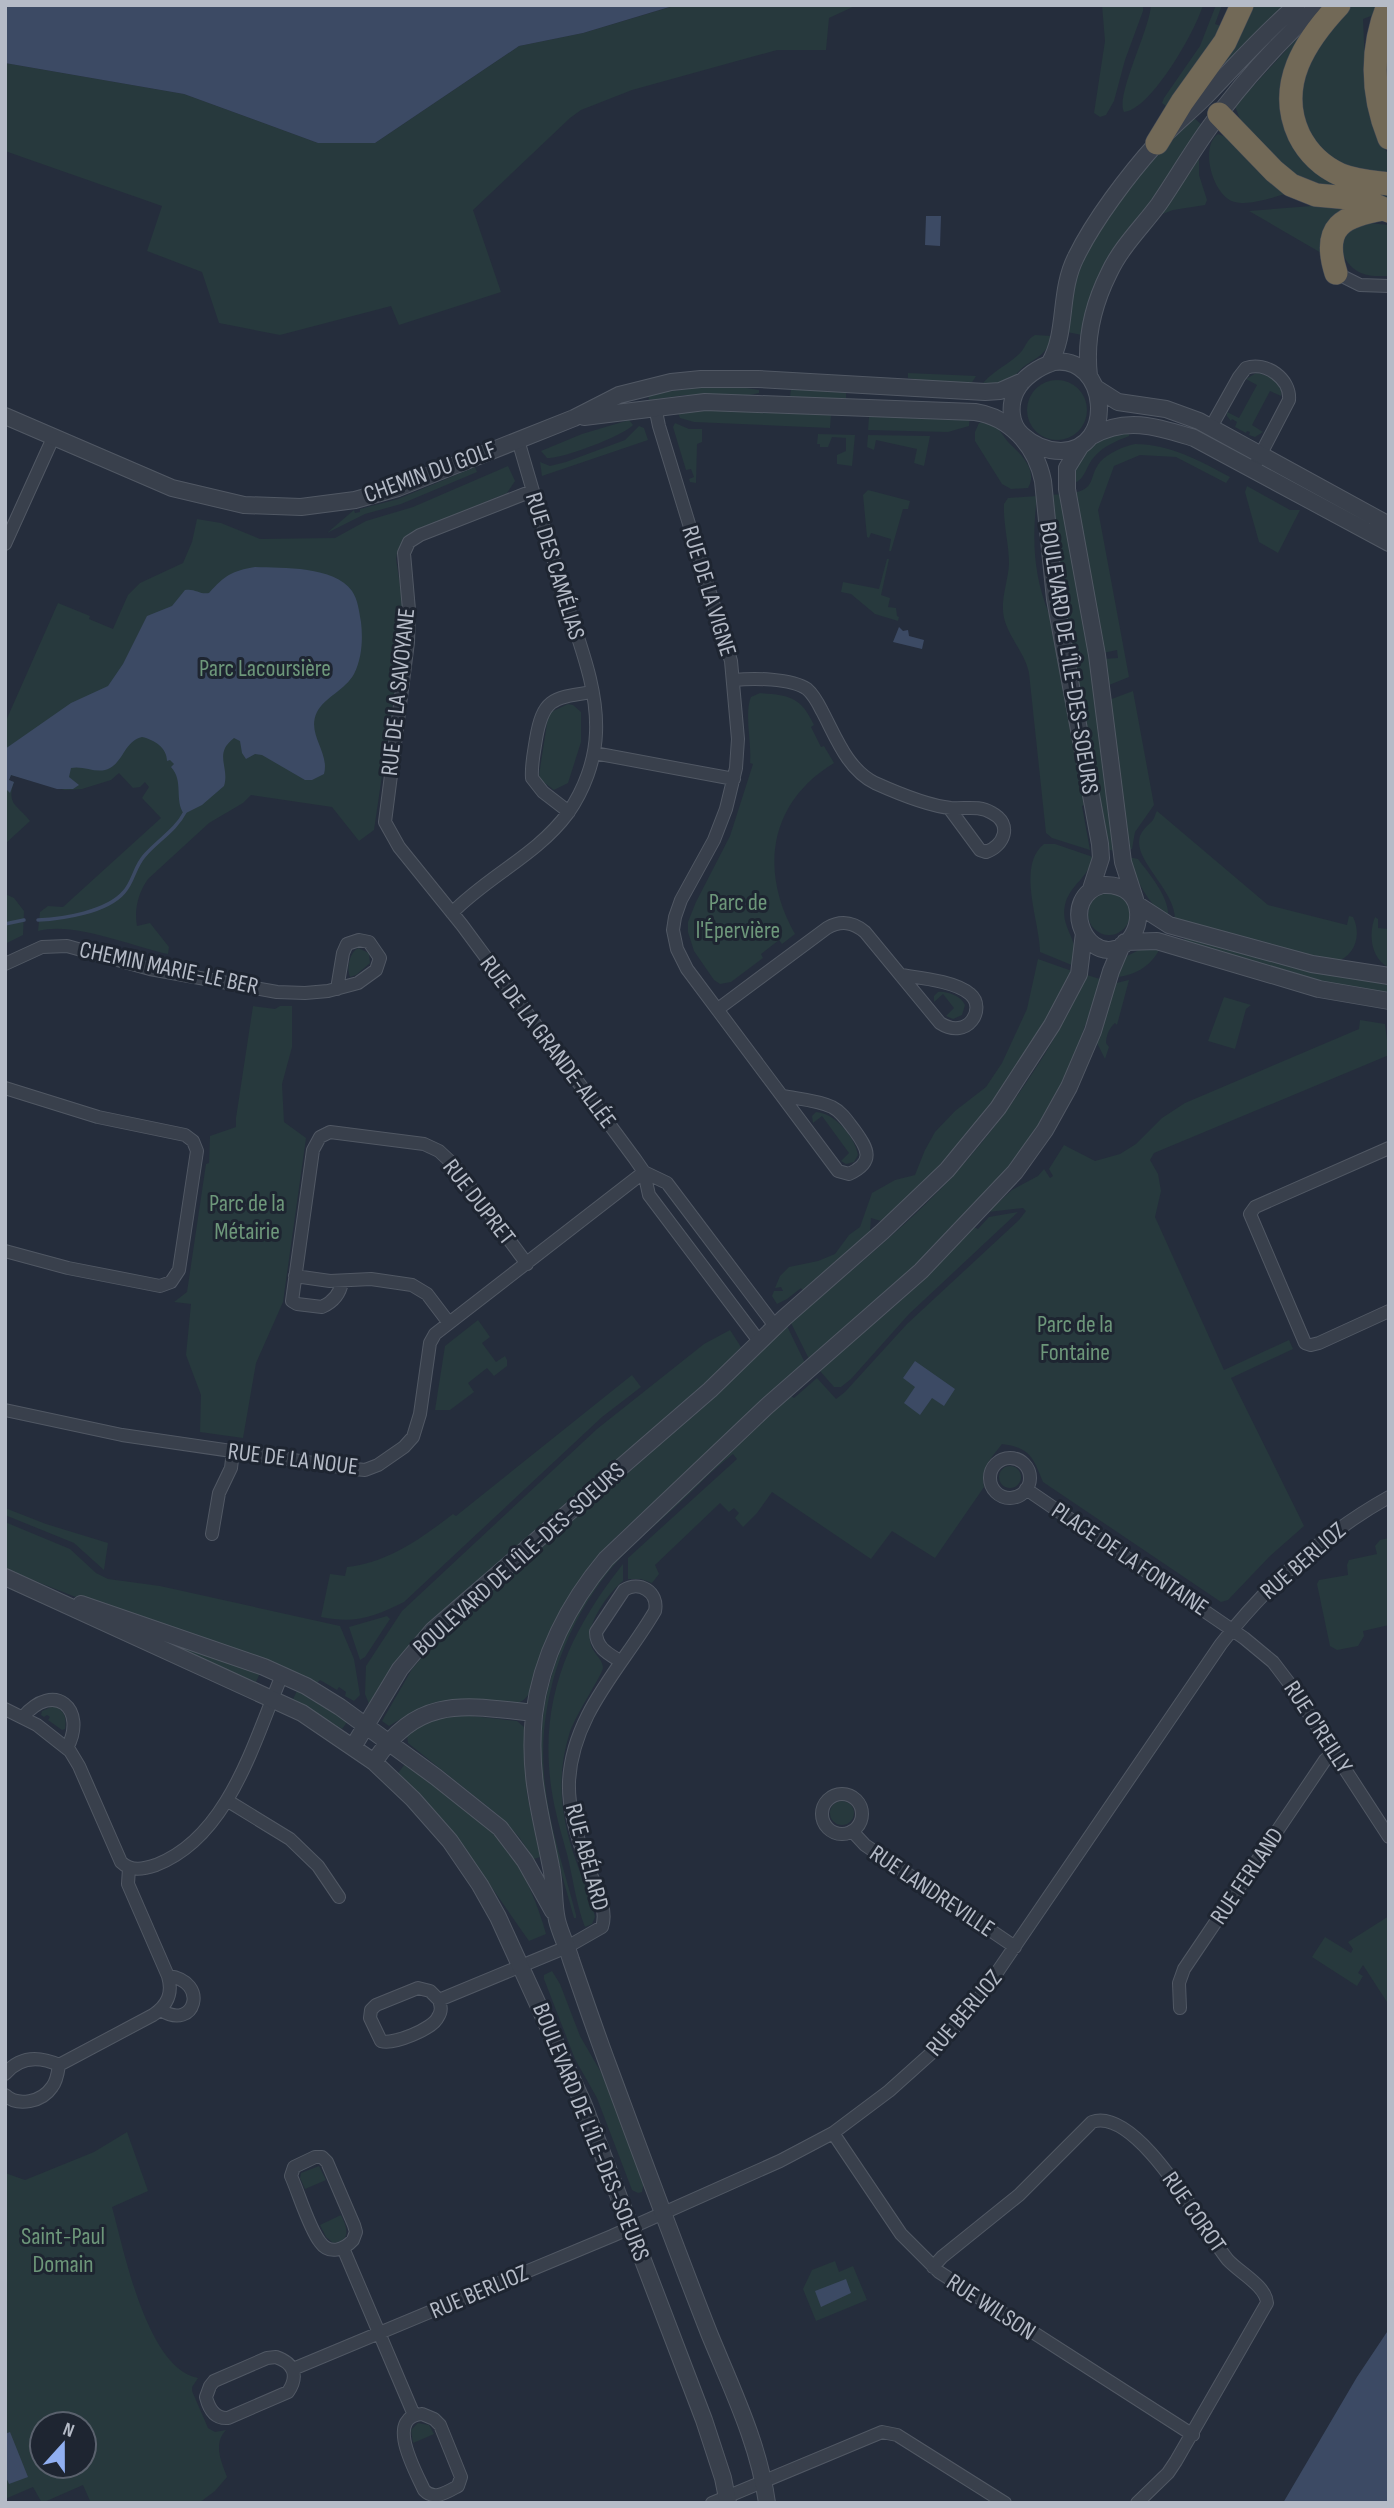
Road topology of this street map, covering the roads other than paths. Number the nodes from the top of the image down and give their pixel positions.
1 (1242, 5) edge
2 (1297, 5) edge
3 (1319, 5) edge
4 (1339, 5) edge
5 (1388, 5) edge
6 (1219, 114) junction
7 (1389, 138) edge
8 (1157, 143) junction
9 (1389, 184) edge
10 (1387, 210) edge
11 (1336, 273) joint
12 (1389, 286) edge
13 (1049, 364) junction
14 (1023, 381) junction
15 (1092, 382) junction
16 (655, 407) junction
17 (5, 416) edge
18 (575, 418) junction
19 (1211, 427) junction
20 (1018, 432) junction
21 (53, 438) junction
22 (518, 440) junction
23 (1086, 441) junction
24 (1257, 461) junction
25 (532, 491) junction
26 (1389, 525) edge
27 (1389, 543) edge
28 (5, 544) edge
29 (734, 680) junction
30 (592, 692) junction
31 (594, 753) junction
32 (734, 779) junction
33 (949, 808) junction
34 (569, 812) junction
35 (1091, 889) junction
36 (1136, 902) junction
37 (452, 913) junction
38 (1084, 933) junction
39 (1124, 944) junction
40 (5, 964) edge
41 (901, 975) junction
42 (1389, 976) edge
43 (337, 989) dead end
44 (1389, 1001) edge
45 (718, 1009) junction
46 (5, 1088) edge
47 (783, 1096) junction
48 (1389, 1148) edge
49 (644, 1172) junction
50 (5, 1251) edge
51 (527, 1264) junction
52 (295, 1276) junction
53 (342, 1282) junction
54 (1387, 1315) edge
55 (449, 1323) junction
56 (775, 1326) junction
57 (759, 1341) junction
58 (5, 1410) edge
59 (233, 1451) junction
60 (1026, 1489) dead end
61 (1389, 1497) edge
62 (212, 1534) dead end
63 (5, 1577) edge
64 (29, 1587) junction
65 (1233, 1629) junction
66 (620, 1661) junction
67 (282, 1675) junction
68 (272, 1698) junction
69 (5, 1709) edge
70 (534, 1713) junction
71 (23, 1717) junction
72 (368, 1725) junction
73 (388, 1740) junction
74 (353, 1747) junction
75 (67, 1748) junction
76 (1334, 1752) junction
77 (374, 1762) junction
78 (228, 1801) junction
79 (852, 1831) dead end
80 (1389, 1837) edge
81 (129, 1868) junction
82 (339, 1896) dead end
83 (557, 1919) junction
84 (567, 1947) junction
85 (1016, 1947) junction
86 (521, 1965) junction
87 (168, 1976) junction
88 (439, 2000) junction
89 (1180, 2008) dead end
90 (161, 2010) junction
91 (59, 2065) junction
92 (5, 2074) edge
93 (5, 2095) edge
94 (832, 2133) junction
95 (664, 2212) junction
96 (631, 2227) junction
97 (343, 2248) junction
98 (933, 2267) junction
99 (379, 2333) junction
100 (293, 2369) junction
101 (414, 2415) junction
102 (1193, 2435) junction
103 (764, 2482) junction
104 (722, 2501) edge
105 (767, 2503) edge
106 (1005, 2503) edge
107 (1137, 2503) edge

1 - 8 highway
2 - 8 street
3 - 6 street
4 - 9 highway
5 - 7 highway
6 - 10 highway
6 - 15 street
8 - 13 street
10 - 11 highway
11 - 12 street
13 - 14 street
13 - 15 street
14 - 18 street, CHEMIN DU GOLF
14 - 20 street
15 - 19 street
15 - 23 street
16 - 18 street, CHEMIN DU GOLF
16 - 20 street, CHEMIN DU GOLF
16 - 29 street, RUE DE LA VIGNE
17 - 21 street, CHEMIN DU GOLF
18 - 22 street, CHEMIN DU GOLF
19 - 24 street
19 - 24 street
20 - 23 street
20 - 35 street, BOULEVARD DE L'ÎLE-DES-SOEURS
21 - 22 street, CHEMIN DU GOLF
21 - 28 street
22 - 25 street, RUE DES CAMÉLIAS
23 - 24 street
23 - 36 street, BOULEVARD DE L'ÎLE-DES-SOEURS
24 - 26 street
24 - 27 street
25 - 30 street, RUE DES CAMÉLIAS
25 - 37 street, RUE DE LA SAVOYANE
29 - 32 street, RUE DE LA VIGNE
29 - 33 street
30 - 31 street, RUE DES CAMÉLIAS
30 - 34 street
31 - 32 street
31 - 34 street, RUE DES CAMÉLIAS
32 - 45 street, RUE DE LA VIGNE
33 - 33 street
34 - 37 street, RUE DES CAMÉLIAS
35 - 36 street
35 - 38 street
36 - 39 street
36 - 42 street
37 - 49 street, RUE DE LA GRANDE-ALLÉE
38 - 39 street
38 - 56 street, BOULEVARD DE L'ÎLE-DES-SOEURS
39 - 44 street
39 - 70 street, BOULEVARD DE L'ÎLE-DES-SOEURS
40 - 43 street, CHEMIN MARIE-LE BER
41 - 41 street
41 - 45 street
45 - 47 street, RUE DE LA VIGNE
46 - 50 street
47 - 47 street, RUE DE LA VIGNE
48 - 54 street
49 - 51 street, RUE DE LA NOUE
49 - 56 street, RUE DE LA GRANDE-ALLÉE
49 - 57 street, RUE DE LA GRANDE-ALLÉE
51 - 52 street, RUE DUPRET
51 - 55 street, RUE DE LA NOUE
52 - 53 street
52 - 53 street, RUE DUPRET
53 - 55 street
55 - 59 street, RUE DE LA NOUE
56 - 57 street, BOULEVARD DE L'ÎLE-DES-SOEURS
57 - 72 street, BOULEVARD DE L'ÎLE-DES-SOEURS
58 - 59 street, RUE DE LA NOUE
59 - 62 street
60 - 65 street, PLACE DE LA FONTAINE
61 - 65 street, RUE BERLIOZ
63 - 64 street
64 - 67 street
64 - 68 street
65 - 76 street, RUE O'REILLY
65 - 85 street, RUE BERLIOZ
66 - 66 street, RUE ABÉLARD
66 - 84 street, RUE ABÉLARD
67 - 68 street
67 - 72 street
68 - 74 street
68 - 78 street
69 - 71 street
70 - 73 street
70 - 83 street, BOULEVARD DE L'ÎLE-DES-SOEURS
71 - 75 street
71 - 75 street
72 - 73 street
72 - 74 street, BOULEVARD DE L'ÎLE-DES-SOEURS
73 - 77 street
73 - 83 street
74 - 77 street, BOULEVARD DE L'ÎLE-DES-SOEURS
75 - 81 street
76 - 80 street, RUE O'REILLY
76 - 89 street, RUE FERLAND
77 - 86 street, BOULEVARD DE L'ÎLE-DES-SOEURS
78 - 81 street
78 - 82 street
79 - 85 street, RUE LANDREVILLE
81 - 87 street
83 - 84 street, BOULEVARD DE L'ÎLE-DES-SOEURS
84 - 86 street, RUE ABÉLARD
84 - 95 street, BOULEVARD DE L'ÎLE-DES-SOEURS
85 - 94 street, RUE BERLIOZ
86 - 88 street, RUE ABÉLARD
86 - 96 street, BOULEVARD DE L'ÎLE-DES-SOEURS
87 - 90 street
87 - 90 street
88 - 88 street
90 - 91 street
91 - 92 street
91 - 93 street
94 - 95 street, RUE BERLIOZ
94 - 98 street, RUE WILSON
95 - 96 street, RUE BERLIOZ
95 - 103 street, BOULEVARD DE L'ÎLE-DES-SOEURS
96 - 99 street, RUE BERLIOZ
96 - 104 street, BOULEVARD DE L'ÎLE-DES-SOEURS
97 - 97 street
97 - 99 street
98 - 102 street, RUE WILSON
98 - 102 street, RUE COROT
99 - 100 street, RUE BERLIOZ
99 - 101 street
100 - 100 street
101 - 101 street
102 - 107 street, RUE COROT
103 - 104 street
103 - 105 street, BOULEVARD DE L'ÎLE-DES-SOEURS
103 - 106 street

